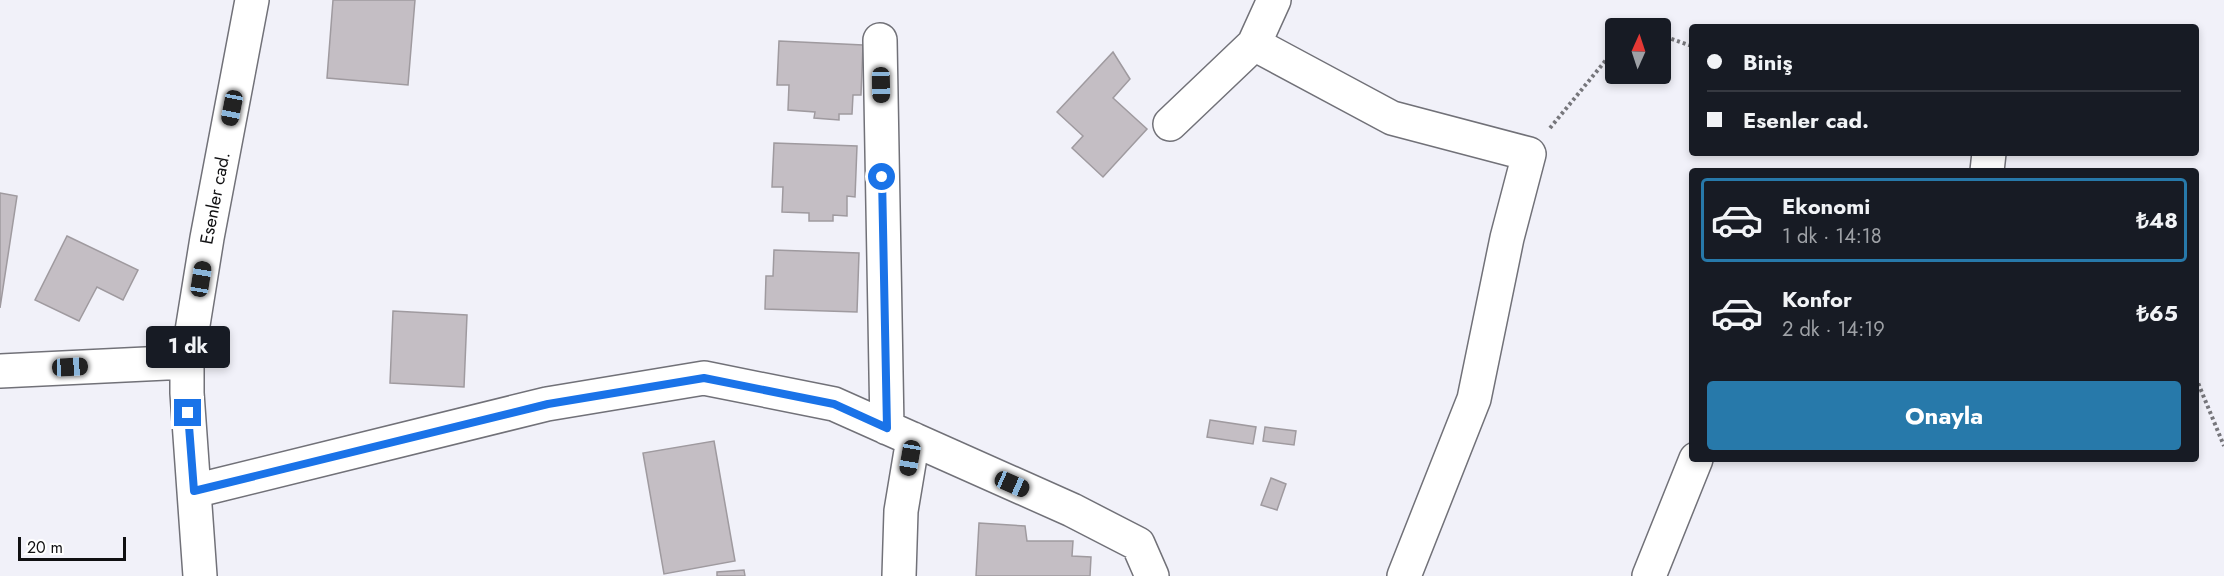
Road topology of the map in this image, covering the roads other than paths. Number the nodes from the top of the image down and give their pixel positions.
1 (252, 0) edge
2 (1274, 0) edge
3 (880, 40) dead end
4 (1254, 44) junction
5 (1170, 124) dead end
6 (188, 362) junction
7 (0, 371) edge
8 (900, 434) junction
9 (1695, 462) edge
10 (194, 491) junction
11 (200, 576) edge
12 (899, 576) edge
13 (1152, 576) edge
14 (1404, 576) edge
15 (1649, 576) edge

1 - 6 street, Esenler cad.
2 - 4 street
3 - 8 street
4 - 5 street
4 - 14 street
6 - 7 street
6 - 10 street, Esenler cad.
8 - 10 street
8 - 12 street
8 - 13 street
9 - 15 street
10 - 11 street, Esenler cad.

